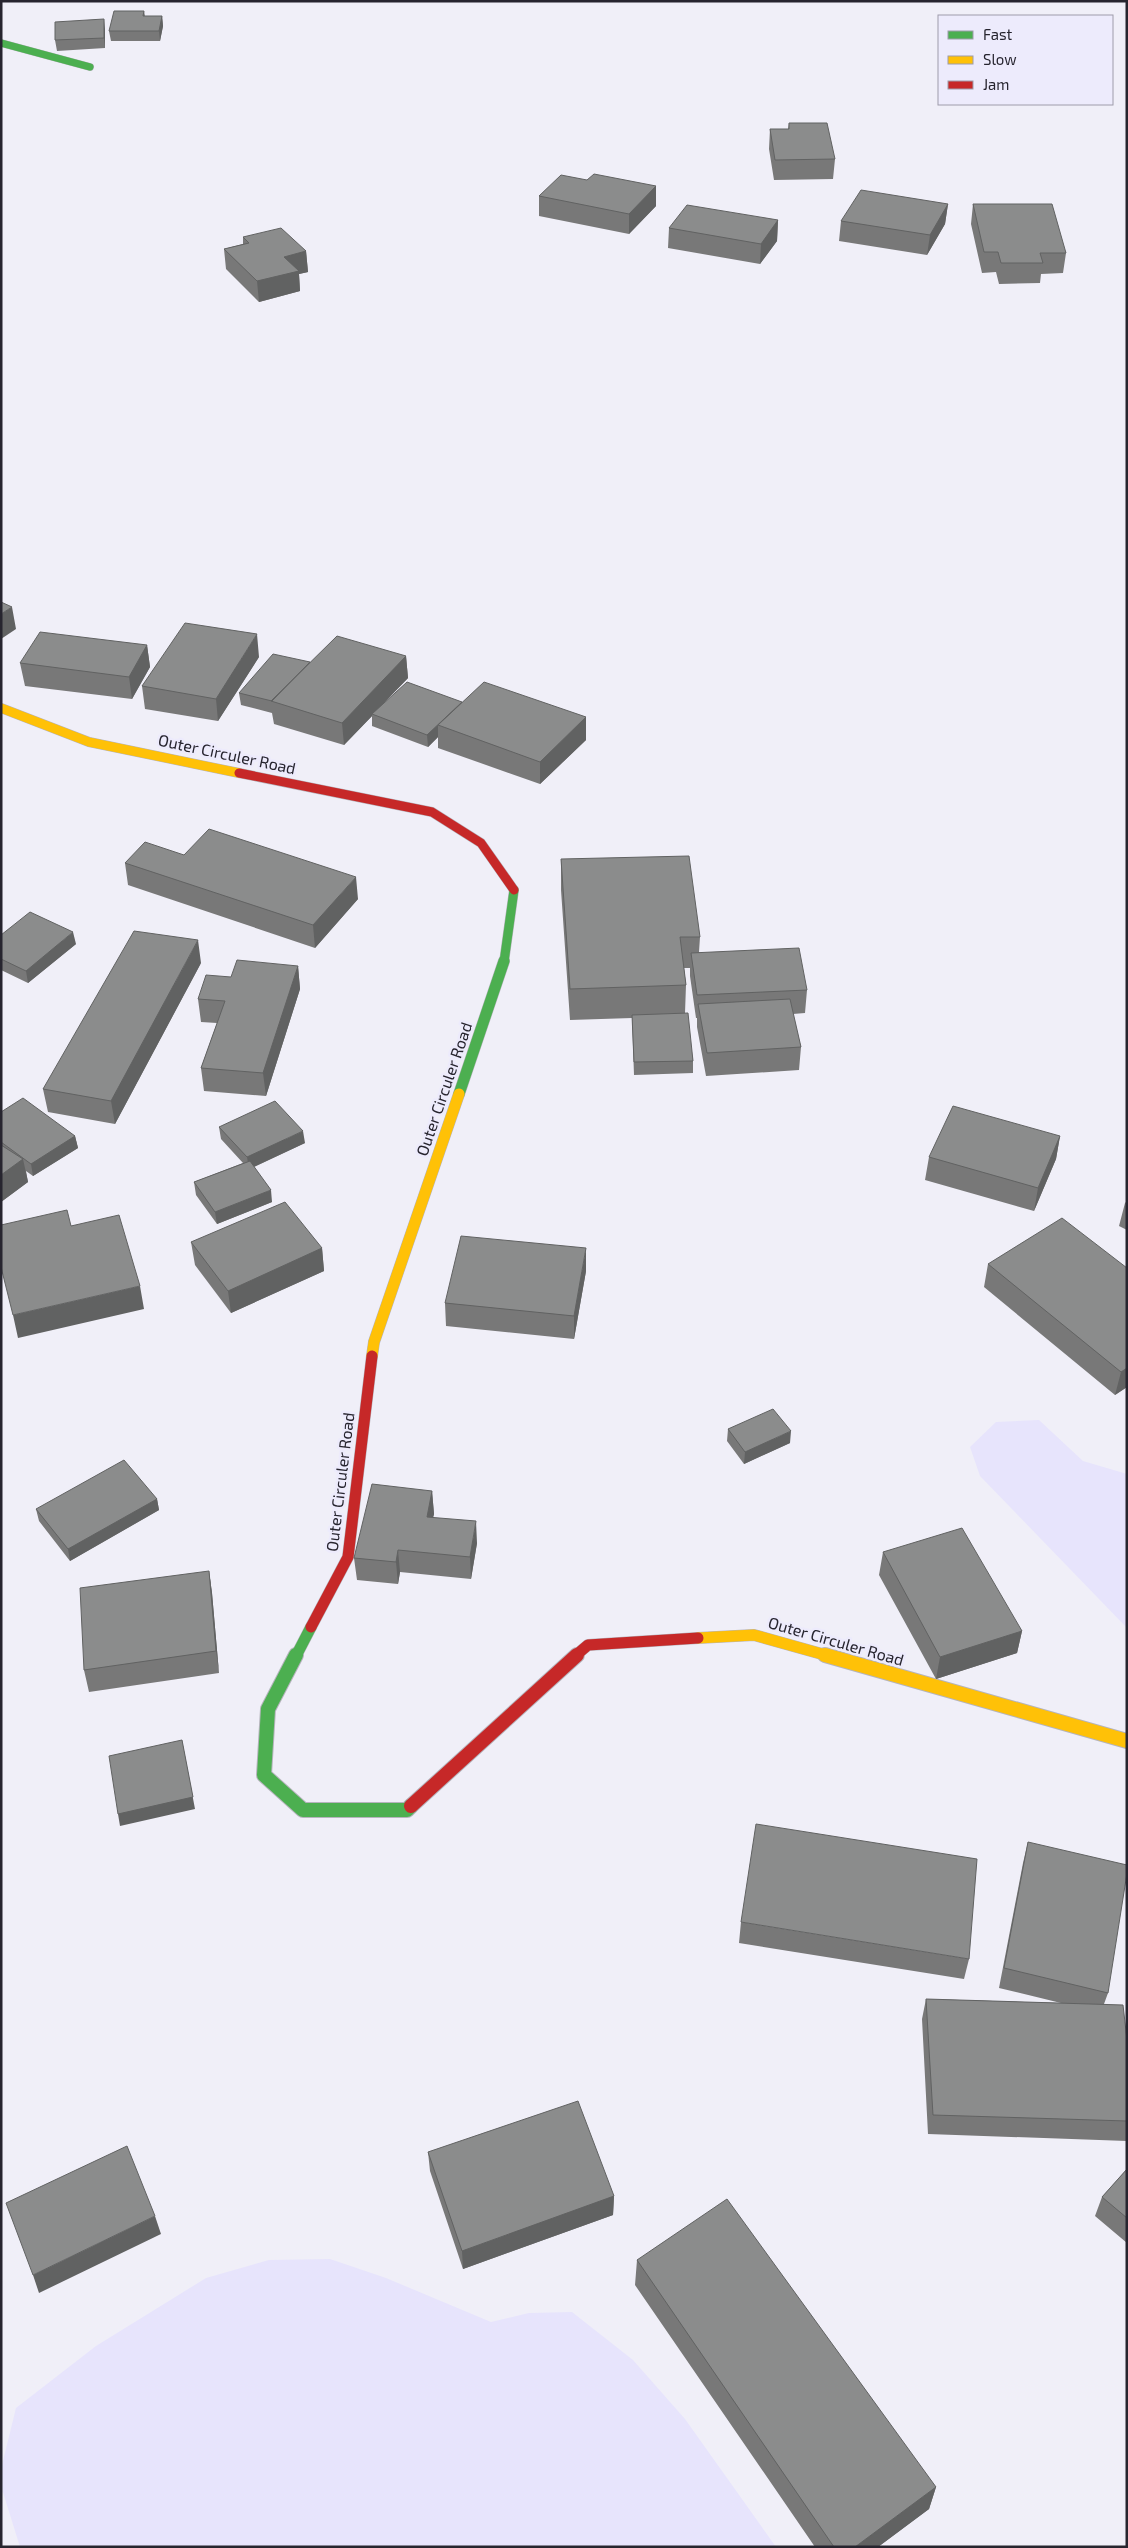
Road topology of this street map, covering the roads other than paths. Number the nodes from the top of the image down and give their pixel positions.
1 (1, 43) edge
2 (90, 67) dead end
3 (1, 708) edge
4 (1127, 1741) edge

1 - 2 street
3 - 4 street, Outer Circuler Road

